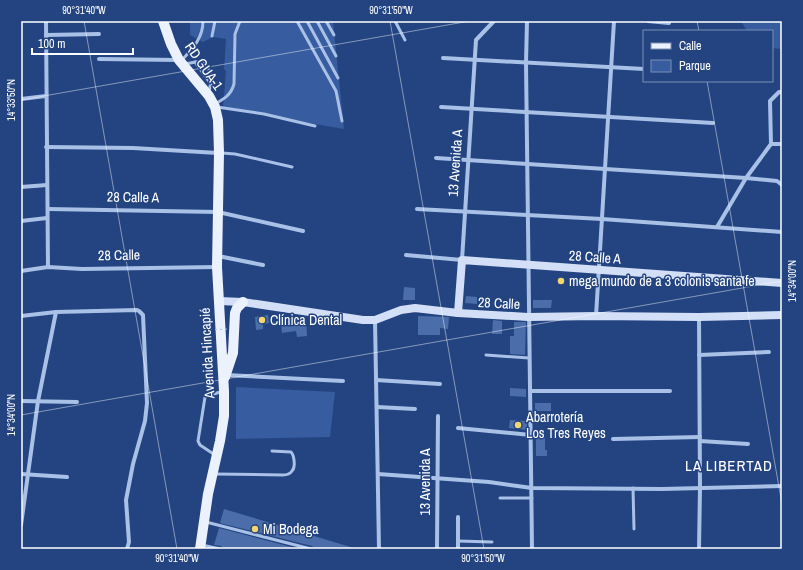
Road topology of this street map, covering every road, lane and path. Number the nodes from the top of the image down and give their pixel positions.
1 (46, 21) edge
2 (163, 21) edge
3 (203, 21) edge
4 (215, 21) edge
5 (240, 21) edge
6 (297, 21) edge
7 (307, 21) edge
8 (317, 21) edge
9 (326, 21) edge
10 (395, 21) edge
11 (494, 21) edge
12 (527, 21) edge
13 (614, 21) edge
14 (648, 21) edge
15 (669, 23) dead end
16 (99, 34) dead end
17 (46, 35) junction
18 (334, 35) dead end
19 (212, 36) dead end
20 (325, 36) junction
21 (318, 40) junction
22 (405, 40) dead end
23 (336, 56) dead end
24 (327, 58) junction
25 (443, 58) dead end
26 (98, 59) dead end
27 (474, 60) junction
28 (181, 62) junction
29 (194, 62) junction
30 (320, 62) junction
31 (526, 63) junction
32 (611, 68) junction
33 (643, 69) edge
34 (338, 78) dead end
35 (211, 84) junction
36 (780, 92) edge
37 (46, 96) junction
38 (21, 99) edge
39 (212, 103) junction
40 (441, 107) dead end
41 (471, 109) junction
42 (527, 112) junction
43 (608, 117) junction
44 (342, 121) dead end
45 (713, 123) dead end
46 (315, 126) dead end
47 (771, 144) junction
48 (782, 144) edge
49 (46, 147) junction
50 (219, 153) junction
51 (436, 158) dead end
52 (468, 160) junction
53 (527, 165) junction
54 (292, 167) dead end
55 (605, 170) junction
56 (746, 178) junction
57 (47, 185) junction
58 (782, 185) edge
59 (21, 187) edge
60 (48, 209) junction
61 (417, 209) dead end
62 (218, 212) junction
63 (465, 212) junction
64 (528, 215) junction
65 (47, 218) junction
66 (602, 219) junction
67 (21, 221) edge
68 (717, 227) junction
69 (303, 231) dead end
70 (782, 232) edge
71 (406, 255) dead end
72 (218, 256) junction
73 (462, 260) junction
74 (263, 265) dead end
75 (529, 266) junction
76 (48, 267) junction
77 (217, 267) junction
78 (598, 270) junction
79 (21, 271) edge
80 (782, 283) edge
81 (219, 301) junction
82 (243, 302) junction
83 (56, 312) junction
84 (203, 313) dead end
85 (458, 313) junction
86 (782, 315) edge
87 (21, 316) edge
88 (596, 316) junction
89 (528, 317) junction
90 (699, 317) junction
91 (375, 320) junction
92 (230, 329) dead end
93 (769, 352) dead end
94 (486, 355) dead end
95 (699, 355) junction
96 (529, 358) junction
97 (226, 374) junction
98 (376, 380) junction
99 (343, 381) dead end
100 (440, 384) dead end
101 (224, 390) junction
102 (530, 391) junction
103 (670, 391) dead end
104 (38, 401) junction
105 (21, 402) edge
106 (77, 402) dead end
107 (377, 407) junction
108 (415, 409) dead end
109 (438, 416) dead end
110 (458, 428) dead end
111 (531, 435) junction
112 (613, 439) dead end
113 (700, 439) junction
114 (748, 444) dead end
115 (272, 451) dead end
116 (216, 456) junction
117 (21, 474) edge
118 (28, 474) junction
119 (212, 474) junction
120 (378, 474) junction
121 (67, 477) dead end
122 (438, 479) junction
123 (782, 486) edge
124 (532, 488) junction
125 (633, 488) junction
126 (700, 488) junction
127 (500, 498) dead end
128 (532, 498) junction
129 (458, 518) dead end
130 (205, 521) junction
131 (21, 525) edge
132 (634, 529) dead end
133 (458, 541) junction
134 (492, 542) dead end
135 (201, 547) edge
136 (127, 549) edge
137 (220, 549) edge
138 (311, 549) edge
139 (379, 549) edge
140 (437, 549) edge
141 (458, 549) edge
142 (532, 549) edge
143 (699, 549) edge

1 - 17 street
2 - 28 main road, RD GUA-1
3 - 28 lane
4 - 19 lane
5 - 39 lane
6 - 30 lane
7 - 21 lane
8 - 20 lane
9 - 18 lane
10 - 22 lane
11 - 27 street, 13 Avenida A
12 - 31 street
13 - 32 street
14 - 15 street
16 - 17 street
17 - 37 street
20 - 21 lane
20 - 23 lane
21 - 24 lane
24 - 30 lane
24 - 34 lane
25 - 27 street
26 - 28 street
27 - 31 street
27 - 41 street, 13 Avenida A
28 - 29 lane
28 - 39 main road, RD GUA-1
29 - 35 lane
29 - 35 lane
30 - 44 lane
31 - 32 street
31 - 42 street
32 - 33 street
32 - 43 street
35 - 39 lane
36 - 47 street
37 - 38 street
37 - 49 street
39 - 46 lane
39 - 50 main road, RD GUA-1
40 - 41 street
41 - 42 street
41 - 52 street, 13 Avenida A
42 - 43 street
42 - 53 street
43 - 45 street
43 - 55 street
47 - 48 street
47 - 56 street
49 - 50 street
49 - 57 street
50 - 54 lane
50 - 62 main road, Avenida Hincapié
51 - 52 street
52 - 53 street
52 - 63 street, 13 Avenida A
53 - 55 street
53 - 64 street
55 - 56 street
55 - 66 street
56 - 58 street
56 - 68 street
57 - 59 street
57 - 60 street
60 - 62 street, 28 Calle A
60 - 65 street
61 - 63 street
62 - 69 street, 28 Calle A
62 - 72 main road, Avenida Hincapié
63 - 64 street
63 - 73 street, 13 Avenida A
64 - 66 street
64 - 75 street
65 - 67 street
65 - 76 street
66 - 68 street
66 - 78 street
68 - 70 street
71 - 73 street, 28 Calle A
72 - 74 street
72 - 77 main road, Avenida Hincapié
73 - 75 main road, 28 Calle A
73 - 85 main road, 13 Avenida A
75 - 78 main road, 28 Calle A
75 - 89 street
76 - 77 street, 28 Calle
76 - 79 street, 28 Calle
77 - 81 main road, Avenida Hincapié
78 - 80 main road, 28 Calle A
78 - 88 street
81 - 82 main road, 28 Calle
81 - 101 main road, Avenida Hincapié
82 - 91 main road, 28 Calle
82 - 97 main road
83 - 87 street
83 - 104 street
83 - 136 street
84 - 92 path, bridge
85 - 89 main road, 28 Calle
85 - 91 main road, 28 Calle
86 - 90 main road, 28 Calle
88 - 89 main road, 28 Calle
88 - 90 main road, 28 Calle
89 - 96 street
90 - 95 street
91 - 98 street
93 - 95 street
94 - 96 lane
95 - 113 street
96 - 102 street
97 - 99 street
97 - 101 main road
98 - 100 street
98 - 107 street
101 - 116 main road, Avenida Hincapié
101 - 116 lane
102 - 103 street
102 - 111 street
104 - 105 street
104 - 106 street
104 - 118 street
107 - 108 street
107 - 120 street
109 - 122 street, 13 Avenida A
110 - 111 street
111 - 124 street
112 - 113 street
113 - 114 street
113 - 126 street
115 - 119 lane
116 - 119 main road, Avenida Hincapié
117 - 118 street
118 - 121 street
118 - 131 street
119 - 130 main road, Avenida Hincapié
120 - 122 street
120 - 139 street
122 - 124 street
122 - 140 street, 13 Avenida A
123 - 126 street
124 - 125 street
124 - 128 street
125 - 126 street
125 - 132 lane
126 - 143 street
127 - 128 lane
128 - 142 street
129 - 133 street
130 - 135 main road, Avenida Hincapié
130 - 138 lane
133 - 134 lane
133 - 141 street
135 - 137 lane

